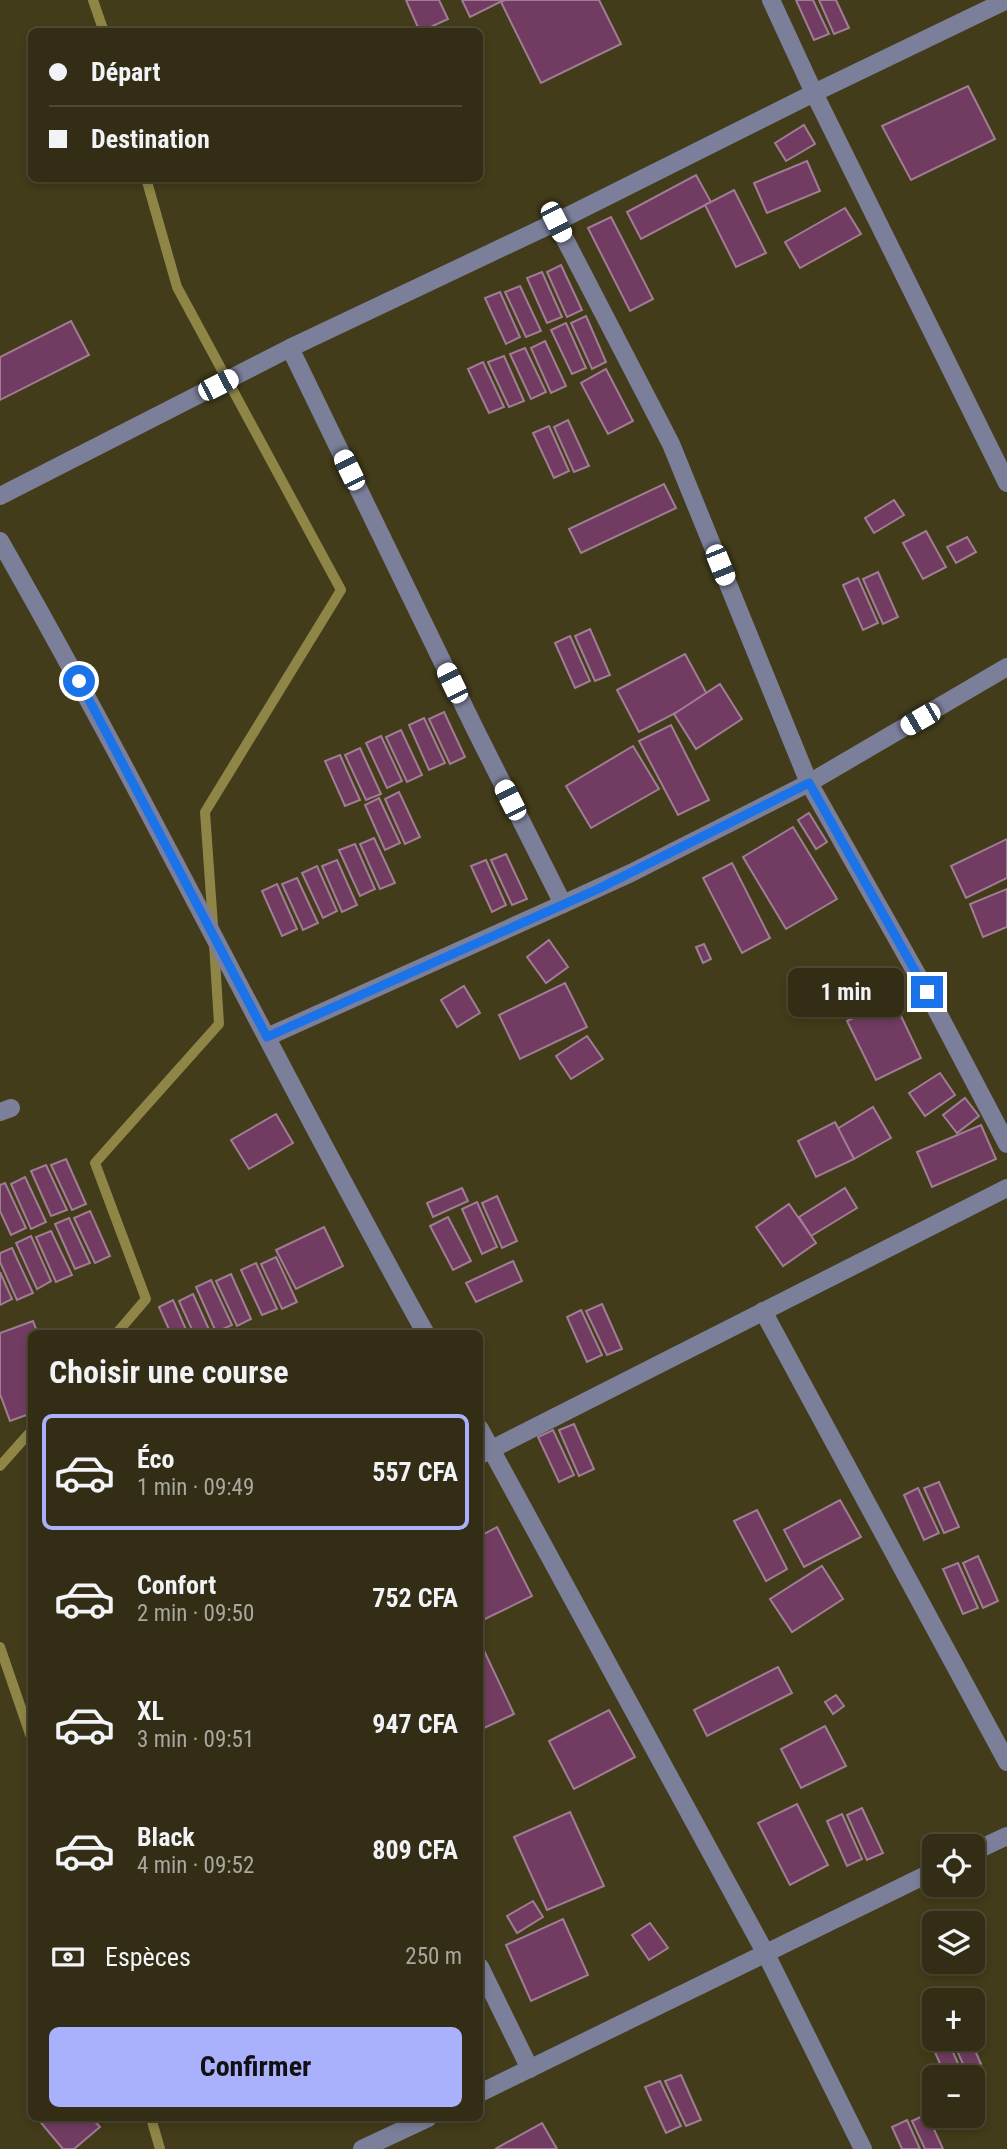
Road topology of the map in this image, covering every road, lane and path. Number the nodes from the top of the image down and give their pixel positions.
1 (771, 0) edge
2 (1007, 0) edge
3 (814, 93) junction
4 (556, 222) junction
5 (290, 348) junction
6 (1007, 483) edge
7 (0, 496) edge
8 (0, 541) edge
9 (1007, 667) edge
10 (809, 783) junction
11 (563, 904) junction
12 (267, 1037) junction
13 (1007, 1144) edge
14 (1007, 1188) edge
15 (764, 1311) junction
16 (424, 1330) edge
17 (485, 1452) edge
18 (1007, 1762) edge
19 (1007, 1836) edge
20 (985, 1846) edge
21 (922, 1877) edge
22 (766, 1954) junction
23 (483, 1972) edge
24 (530, 2069) junction
25 (483, 2092) edge
26 (422, 2121) edge
27 (362, 2149) edge
28 (863, 2149) edge

1 - 3 street
2 - 3 street
3 - 4 street
3 - 6 street
4 - 5 street
4 - 10 street
5 - 7 street
5 - 11 street
8 - 12 street
9 - 10 street
10 - 11 street
10 - 13 street
11 - 12 street
12 - 16 street
14 - 15 street
15 - 17 street
15 - 18 street
17 - 22 street
19 - 20 street
21 - 22 street
22 - 24 street
22 - 28 street
23 - 24 street
24 - 25 street
26 - 27 street

